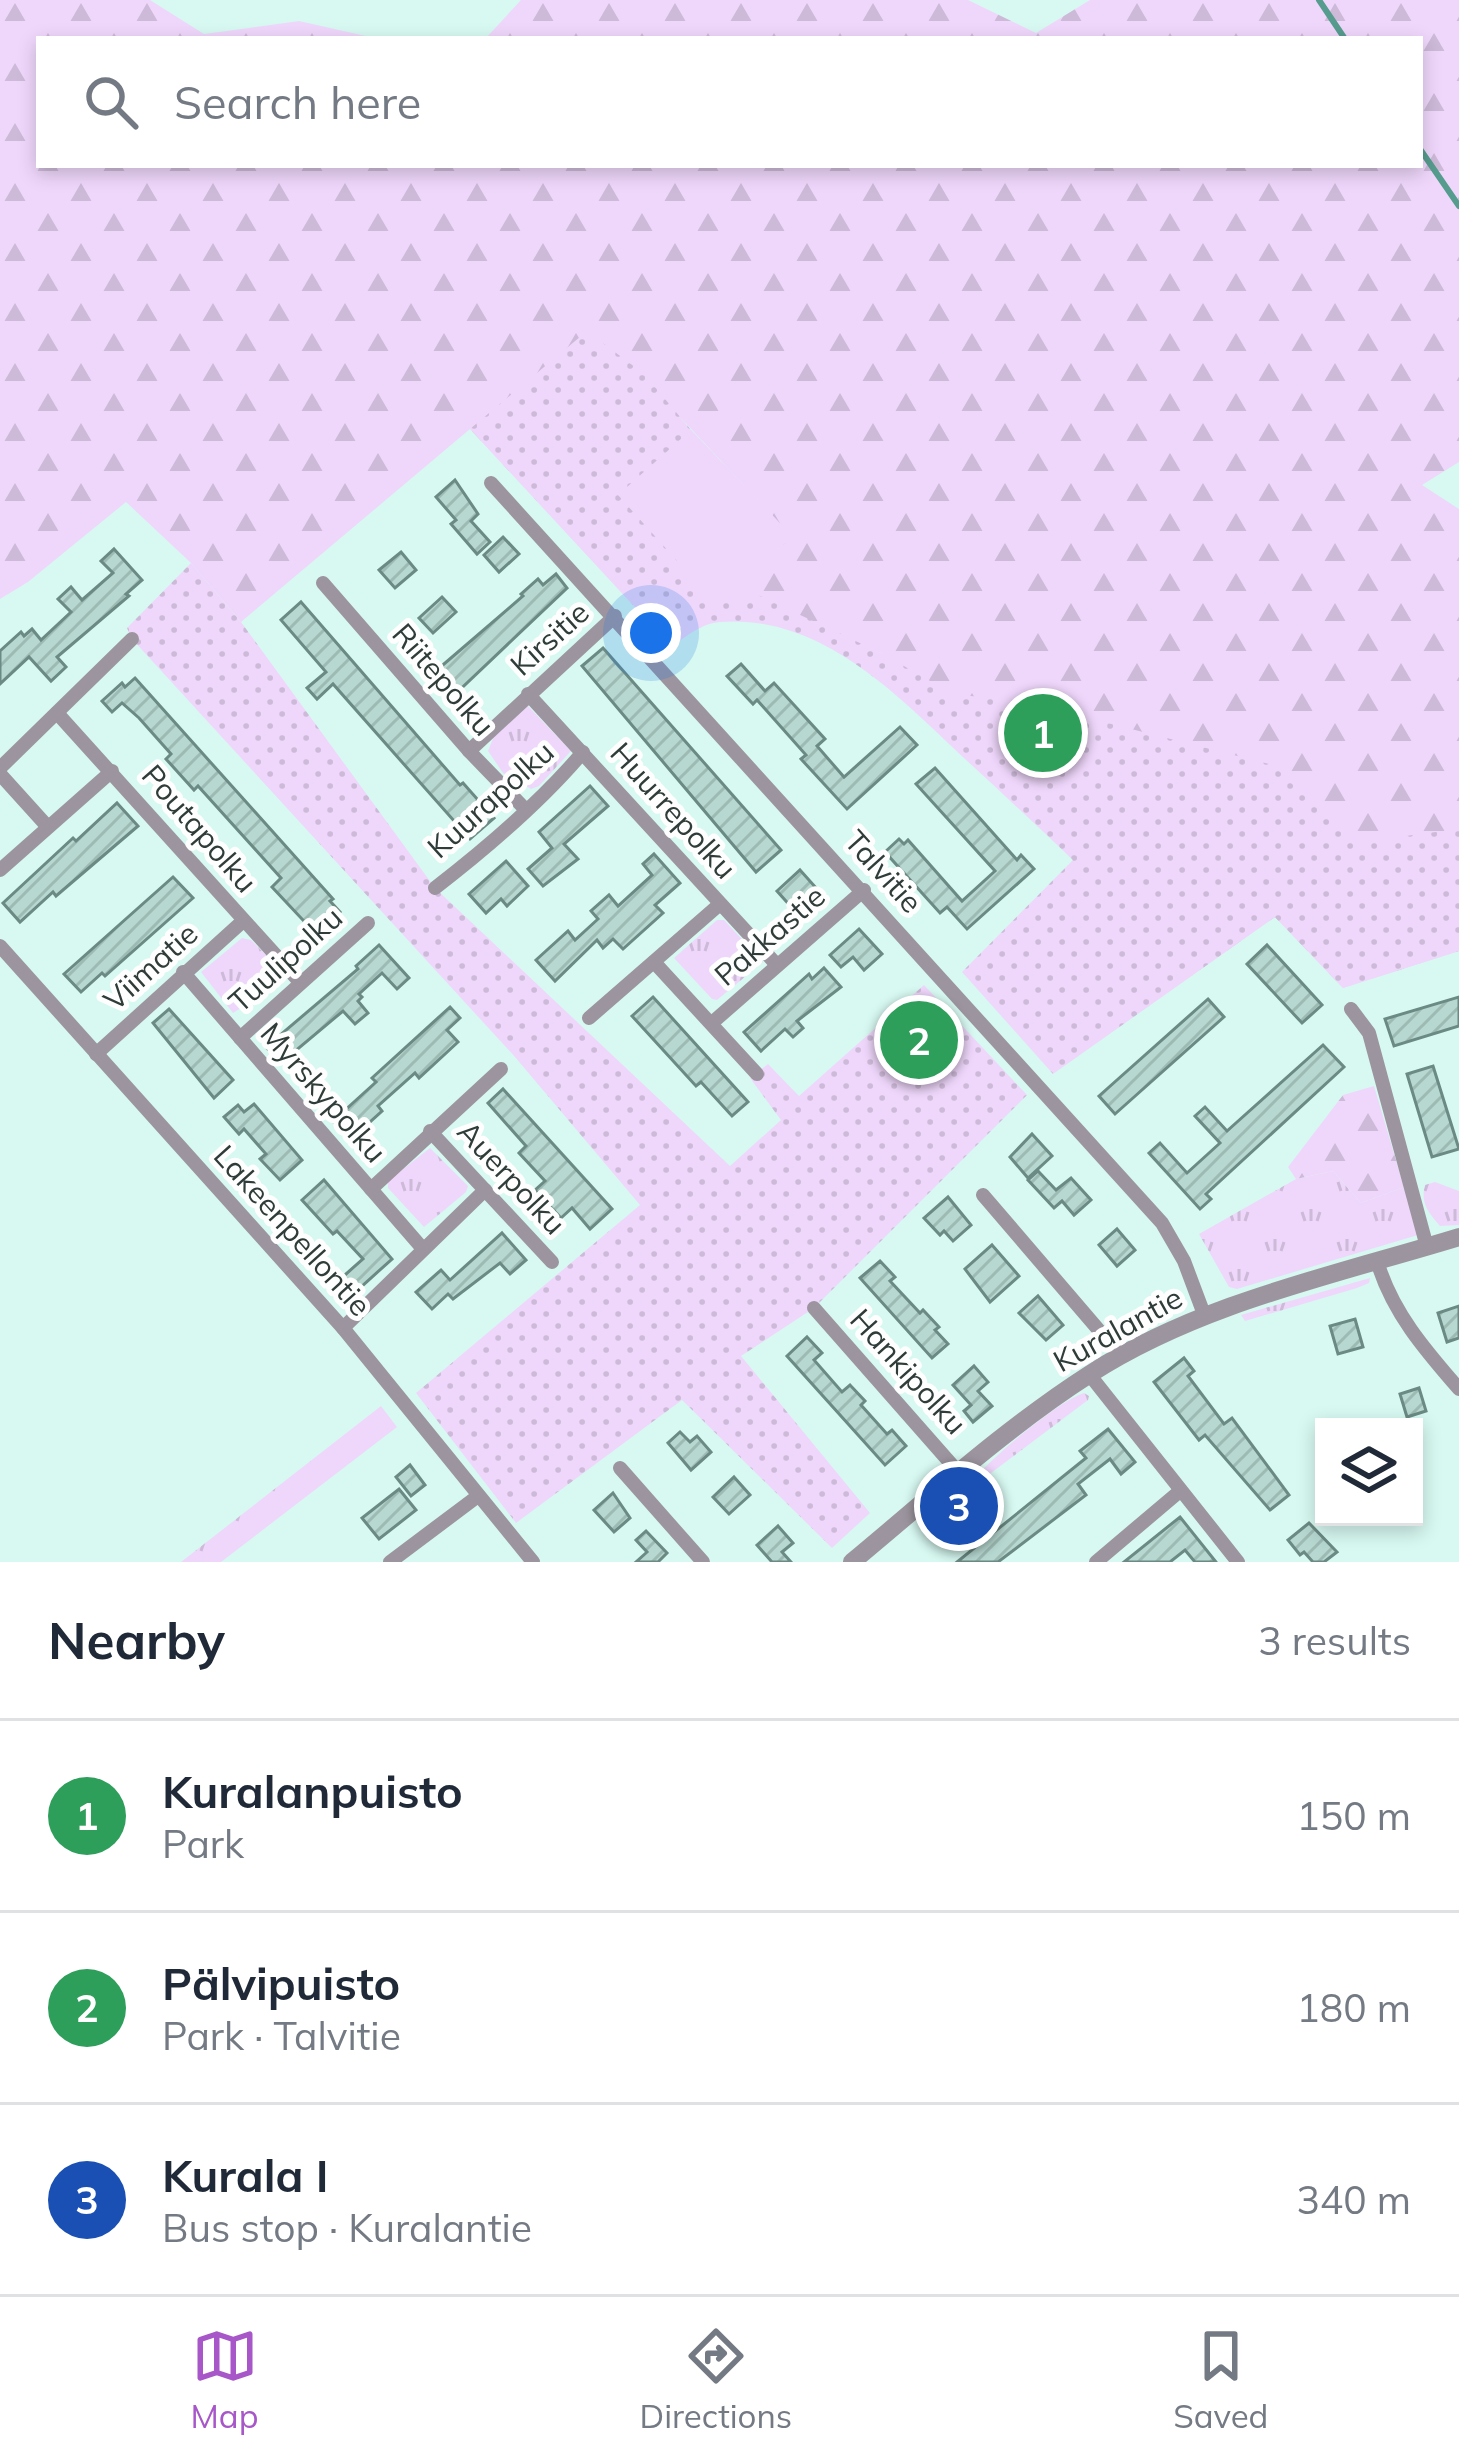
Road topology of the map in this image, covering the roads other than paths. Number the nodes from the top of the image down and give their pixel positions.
1 (491, 483) dead end
2 (323, 583) dead end
3 (615, 616) junction
4 (132, 639) dead end
5 (528, 694) junction
6 (57, 713) junction
7 (469, 752) junction
8 (583, 752) junction
9 (0, 771) edge
10 (112, 771) junction
11 (526, 810) junction
12 (47, 826) junction
13 (0, 870) edge
14 (434, 888) dead end
15 (864, 890) junction
16 (720, 904) junction
17 (243, 921) junction
18 (368, 923) dead end
19 (0, 946) edge
20 (655, 962) junction
21 (776, 964) junction
22 (183, 972) junction
23 (299, 981) junction
24 (1351, 1009) dead end
25 (589, 1018) dead end
26 (713, 1022) junction
27 (240, 1038) junction
28 (95, 1054) junction
29 (501, 1069) dead end
30 (757, 1074) dead end
31 (430, 1131) junction
32 (371, 1189) junction
33 (485, 1190) junction
34 (983, 1195) dead end
35 (1459, 1237) edge
36 (1427, 1247) junction
37 (423, 1249) junction
38 (552, 1262) dead end
39 (1377, 1262) junction
40 (814, 1308) dead end
41 (1205, 1317) junction
42 (343, 1328) junction
43 (1121, 1356) junction
44 (1089, 1374) junction
45 (1459, 1389) edge
46 (620, 1468) dead end
47 (960, 1474) junction
48 (1180, 1491) junction
49 (478, 1496) junction
50 (390, 1562) edge
51 (533, 1562) edge
52 (704, 1562) edge
53 (852, 1562) edge
54 (1096, 1562) edge
55 (1238, 1562) edge

1 - 3 street, Talvitie
2 - 7 street, Riitepolku
3 - 5 street, Kirsitie
3 - 15 street, Talvitie
4 - 6 street
5 - 7 street, Kirsitie
5 - 8 street, Huurrepolku
6 - 9 street
6 - 10 street, Poutapolku
7 - 11 street, Riitepolku
8 - 11 street, Kuurapolku
8 - 16 street, Huurrepolku
9 - 12 street
10 - 12 street
10 - 17 street, Poutapolku
11 - 14 street, Kuurapolku
12 - 13 street
15 - 21 street, Pakkastie
15 - 41 street, Talvitie
16 - 20 street
16 - 21 street, Huurrepolku
17 - 22 street, Viimatie
17 - 23 street, Poutapolku
18 - 23 street, Tuulipolku
19 - 28 street, Lakeenpellontie
20 - 25 street
20 - 26 street
21 - 26 street, Pakkastie
22 - 27 street, Myrskypolku
22 - 28 street, Viimatie
23 - 27 street, Tuulipolku
24 - 36 street
26 - 30 street
27 - 32 street, Myrskypolku
28 - 42 street, Lakeenpellontie
29 - 31 street
31 - 32 street
31 - 33 street, Auerpolku
32 - 37 street, Myrskypolku
33 - 37 street
33 - 38 street, Auerpolku
34 - 43 street
35 - 36 street, Kuralantie
36 - 39 street, Kuralantie
37 - 42 street
39 - 41 street, Kuralantie
39 - 45 street
40 - 47 street, Hankipolku
41 - 43 street, Kuralantie
42 - 49 street, Lakeenpellontie
43 - 44 street, Kuralantie
44 - 47 street, Kuralantie
44 - 48 street
46 - 52 street
47 - 53 street, Kuralantie
48 - 54 street
48 - 55 street
49 - 50 street
49 - 51 street, Lakeenpellontie

